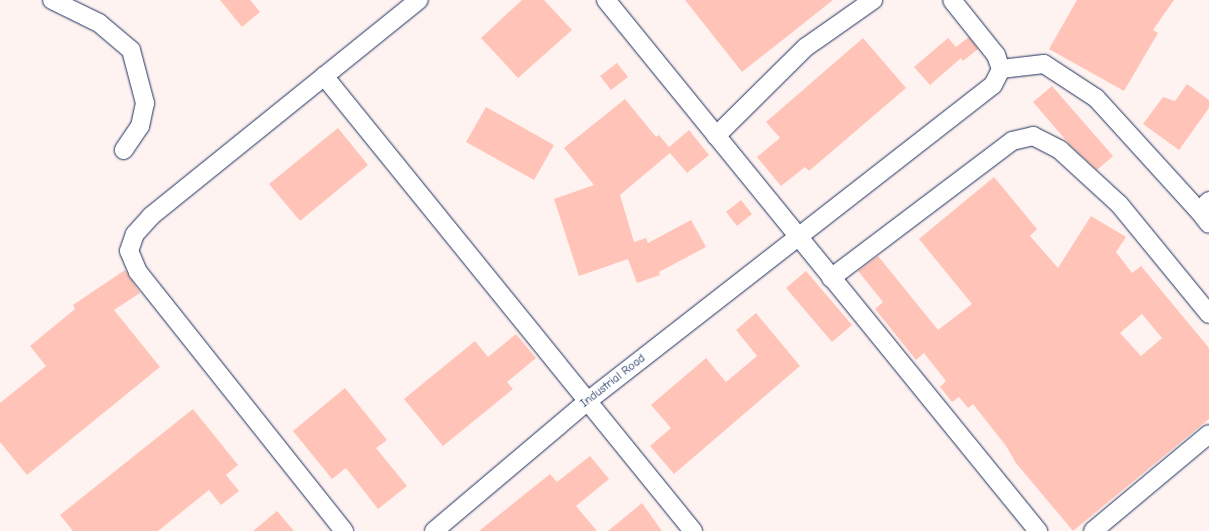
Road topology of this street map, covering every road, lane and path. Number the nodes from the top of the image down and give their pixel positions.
1 (52, 0) edge
2 (419, 0) edge
3 (606, 0) edge
4 (873, 0) edge
5 (952, 0) edge
6 (1001, 69) junction
7 (324, 76) junction
8 (716, 136) junction
9 (124, 150) dead end
10 (1206, 212) edge
11 (797, 237) junction
12 (831, 278) junction
13 (1209, 314) edge
14 (589, 400) junction
15 (1209, 434) edge
16 (344, 531) edge
17 (434, 531) edge
18 (693, 531) edge
19 (1038, 531) edge
20 (1093, 531) edge

1 - 9 lane
2 - 7 lane
3 - 8 lane
4 - 8 lane
5 - 6 lane
6 - 10 lane
6 - 11 lane, Industrial Road
7 - 14 lane
7 - 16 lane
8 - 11 lane
11 - 12 lane
11 - 14 lane, Industrial Road
12 - 13 lane
12 - 19 lane
14 - 17 lane, Industrial Road
14 - 18 lane
15 - 20 lane

